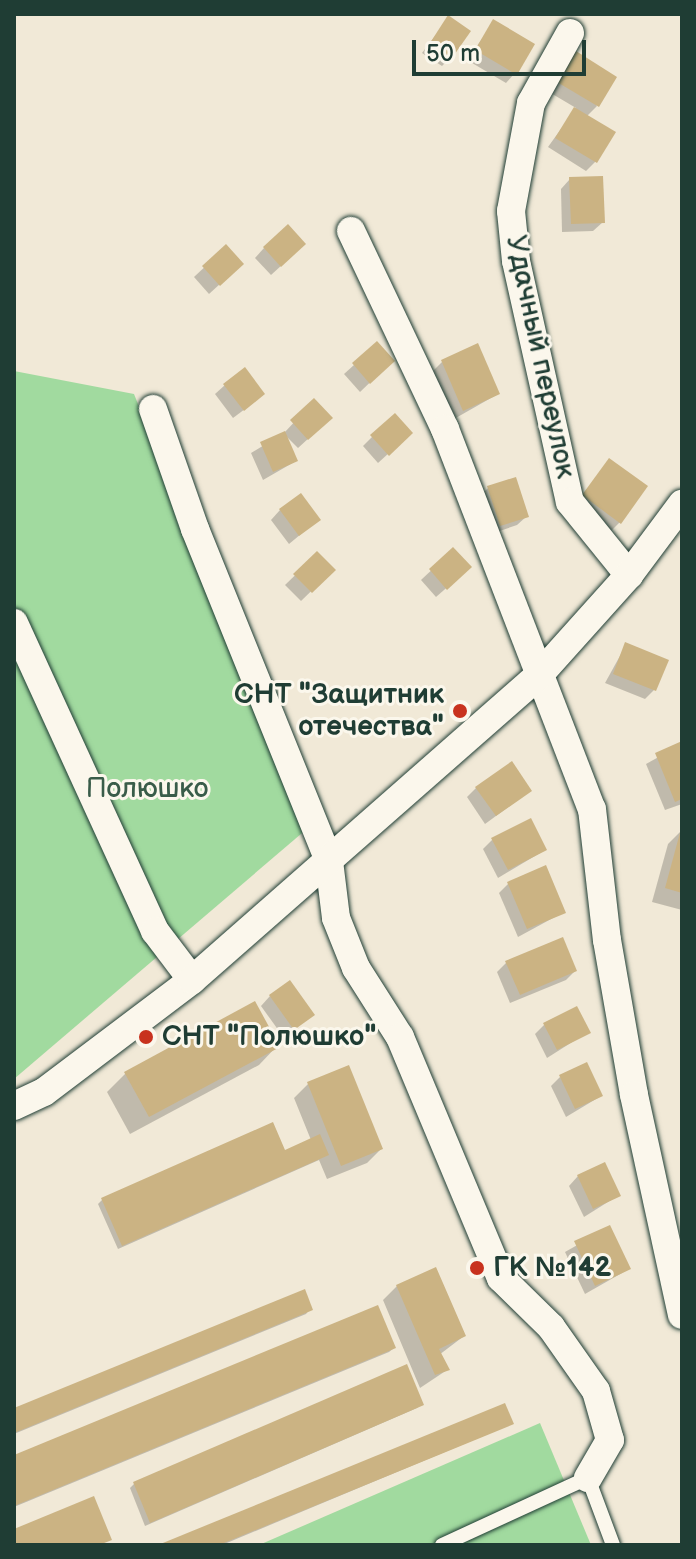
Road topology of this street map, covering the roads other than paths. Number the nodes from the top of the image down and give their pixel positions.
1 (570, 33) dead end
2 (351, 231) dead end
3 (153, 409) dead end
4 (682, 504) edge
5 (629, 575) junction
6 (14, 623) edge
7 (541, 673) junction
8 (329, 861) junction
9 (192, 980) junction
10 (14, 1106) edge
11 (682, 1315) edge
12 (588, 1478) junction
13 (442, 1545) edge
14 (613, 1545) edge

1 - 5 street, Удачный переулок
2 - 7 street
3 - 8 street
4 - 5 street
5 - 7 street
6 - 9 street
7 - 8 street
7 - 11 street
8 - 9 street
8 - 12 street
9 - 10 street
12 - 13 lane
12 - 14 lane

